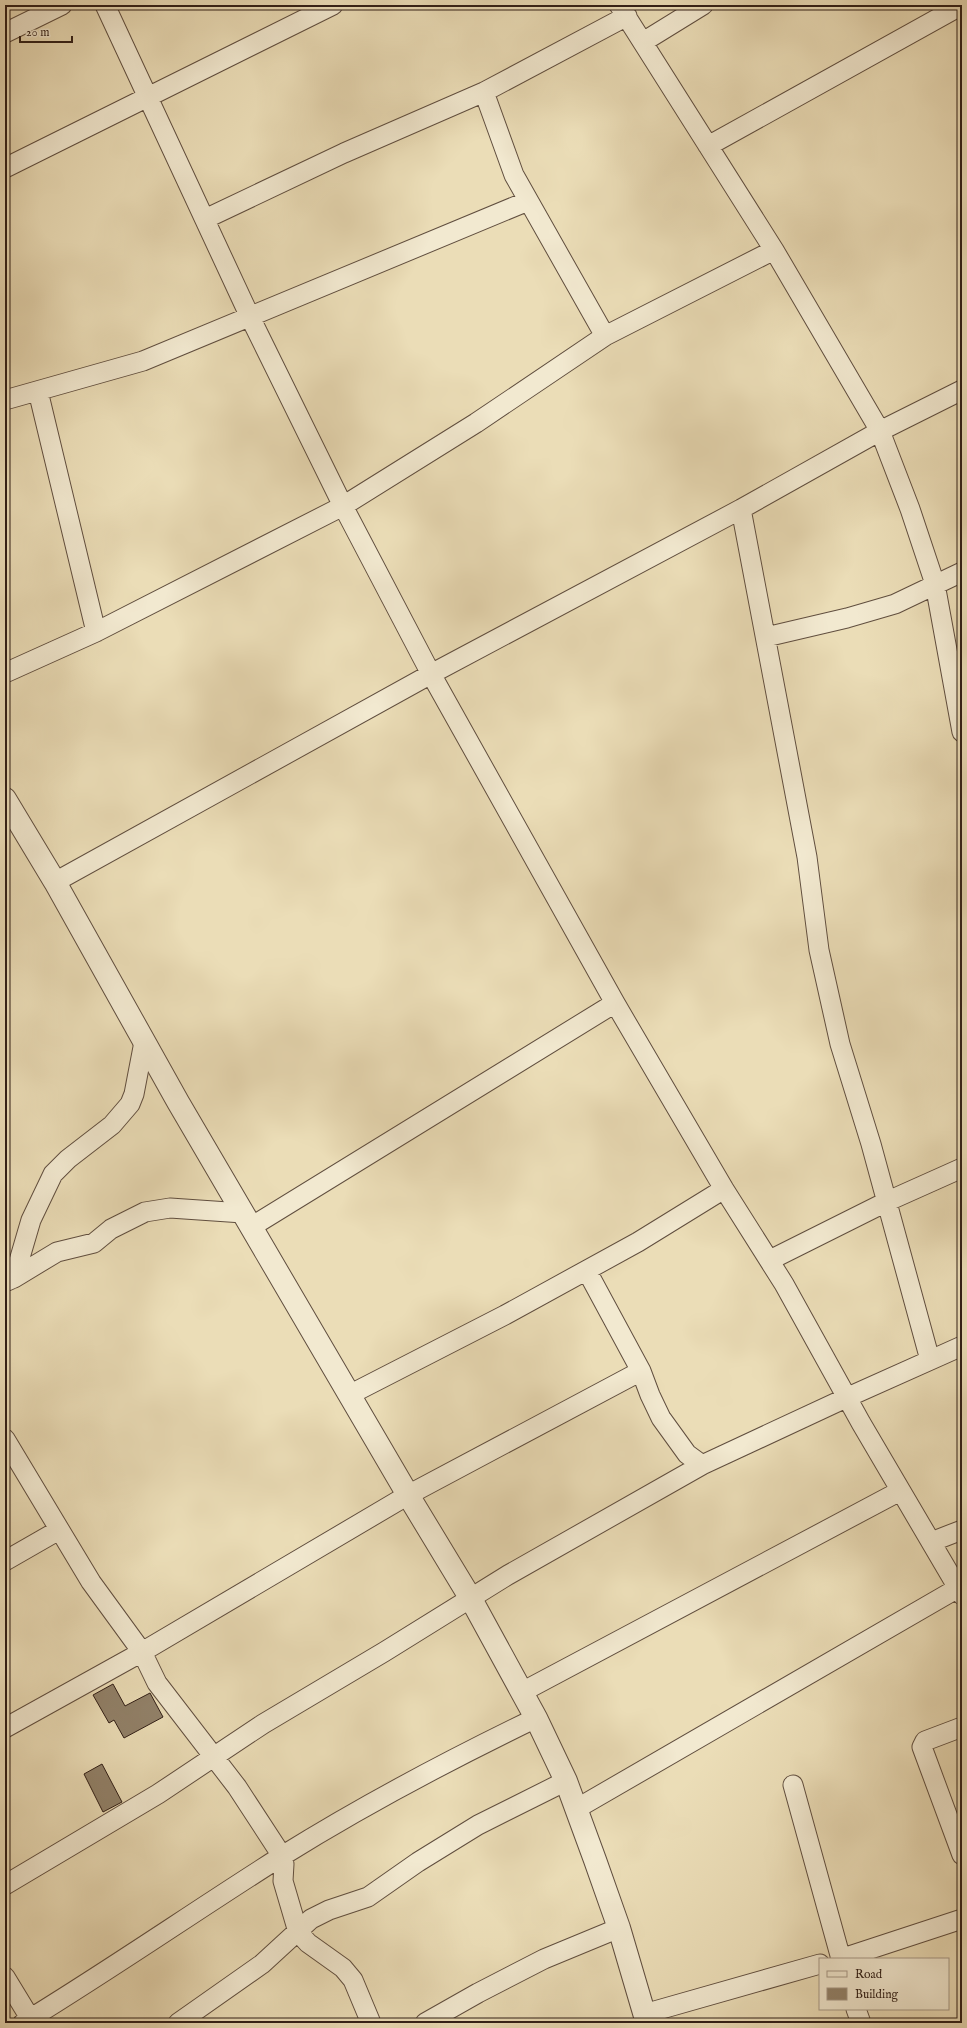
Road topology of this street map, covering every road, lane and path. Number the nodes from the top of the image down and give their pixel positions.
1 (62, 5) edge
2 (105, 5) edge
3 (333, 5) edge
4 (703, 5) edge
5 (962, 5) edge
6 (623, 11) edge
7 (5, 33) edge
8 (643, 42) junction
9 (484, 92) junction
10 (148, 95) junction
11 (708, 146) junction
12 (5, 168) edge
13 (528, 201) junction
14 (205, 219) junction
15 (774, 250) junction
16 (250, 317) junction
17 (605, 336) junction
18 (962, 390) edge
19 (38, 391) junction
20 (5, 400) edge
21 (880, 431) junction
22 (343, 506) junction
23 (741, 509) junction
24 (962, 572) edge
25 (935, 584) junction
26 (96, 632) junction
27 (766, 637) junction
28 (5, 672) edge
29 (431, 674) junction
30 (962, 732) edge
31 (5, 799) edge
32 (55, 882) junction
33 (615, 1003) junction
34 (144, 1042) junction
35 (962, 1168) edge
36 (724, 1189) junction
37 (886, 1202) junction
38 (247, 1220) junction
39 (770, 1260) junction
40 (587, 1271) junction
41 (10, 1280) edge
42 (962, 1346) edge
43 (930, 1360) junction
44 (641, 1371) junction
45 (349, 1395) junction
46 (848, 1397) junction
47 (5, 1439) edge
48 (702, 1466) junction
49 (900, 1491) junction
50 (408, 1495) junction
51 (59, 1530) junction
52 (962, 1530) edge
53 (931, 1542) junction
54 (5, 1561) edge
55 (960, 1592) edge
56 (471, 1599) junction
57 (142, 1652) junction
58 (522, 1692) junction
59 (536, 1718) junction
60 (962, 1727) edge
61 (5, 1728) edge
62 (214, 1758) junction
63 (566, 1781) junction
64 (793, 1785) dead end
65 (576, 1809) junction
66 (282, 1856) junction
67 (962, 1856) edge
68 (5, 1885) edge
69 (962, 1919) edge
70 (619, 1928) junction
71 (298, 1932) junction
72 (840, 1958) edge
73 (843, 1958) edge
74 (819, 1964) edge
75 (5, 1977) edge
76 (856, 2010) edge
77 (645, 2018) edge
78 (28, 2022) edge
79 (178, 2023) edge
80 (371, 2023) edge
81 (425, 2023) edge
82 (861, 2023) edge

1 - 7 street
2 - 10 street
3 - 10 street
4 - 8 street
5 - 11 street
6 - 8 street
6 - 9 street
8 - 11 street
9 - 13 street
9 - 14 street
10 - 12 street
10 - 14 street
11 - 15 street
13 - 16 street
13 - 17 street
14 - 16 street
15 - 17 street
15 - 21 street
16 - 19 street
16 - 22 street
17 - 22 street
18 - 21 street
19 - 20 street
19 - 26 street
21 - 23 street
21 - 25 street
22 - 26 street
22 - 29 street
23 - 27 street
23 - 29 street
24 - 25 street
25 - 27 street
25 - 30 street
26 - 28 street
27 - 37 street
29 - 32 street
29 - 33 street
31 - 32 street
32 - 34 street
33 - 36 street
33 - 38 street
34 - 38 street
34 - 41 street
35 - 37 street
36 - 39 street
36 - 40 street
37 - 39 street
37 - 43 street
38 - 41 street
38 - 45 street
39 - 46 street
40 - 44 street
40 - 45 street
42 - 43 street
43 - 46 street
44 - 48 street
44 - 50 street
45 - 50 street
46 - 48 street
46 - 49 street
47 - 51 street
48 - 56 street
49 - 53 street
49 - 58 street
50 - 56 street
50 - 57 street
51 - 54 street
51 - 57 street
52 - 53 street
53 - 55 street
55 - 65 street
56 - 58 street
56 - 62 street
57 - 61 street
57 - 62 street
58 - 59 street
59 - 63 street
59 - 66 street
60 - 67 street
62 - 66 street
62 - 68 street
63 - 65 street
63 - 71 street
64 - 72 street
65 - 70 street
66 - 71 street
66 - 78 street
69 - 73 street
70 - 77 street
70 - 81 street
71 - 79 street
71 - 80 street
74 - 77 street
75 - 78 street
76 - 82 street

